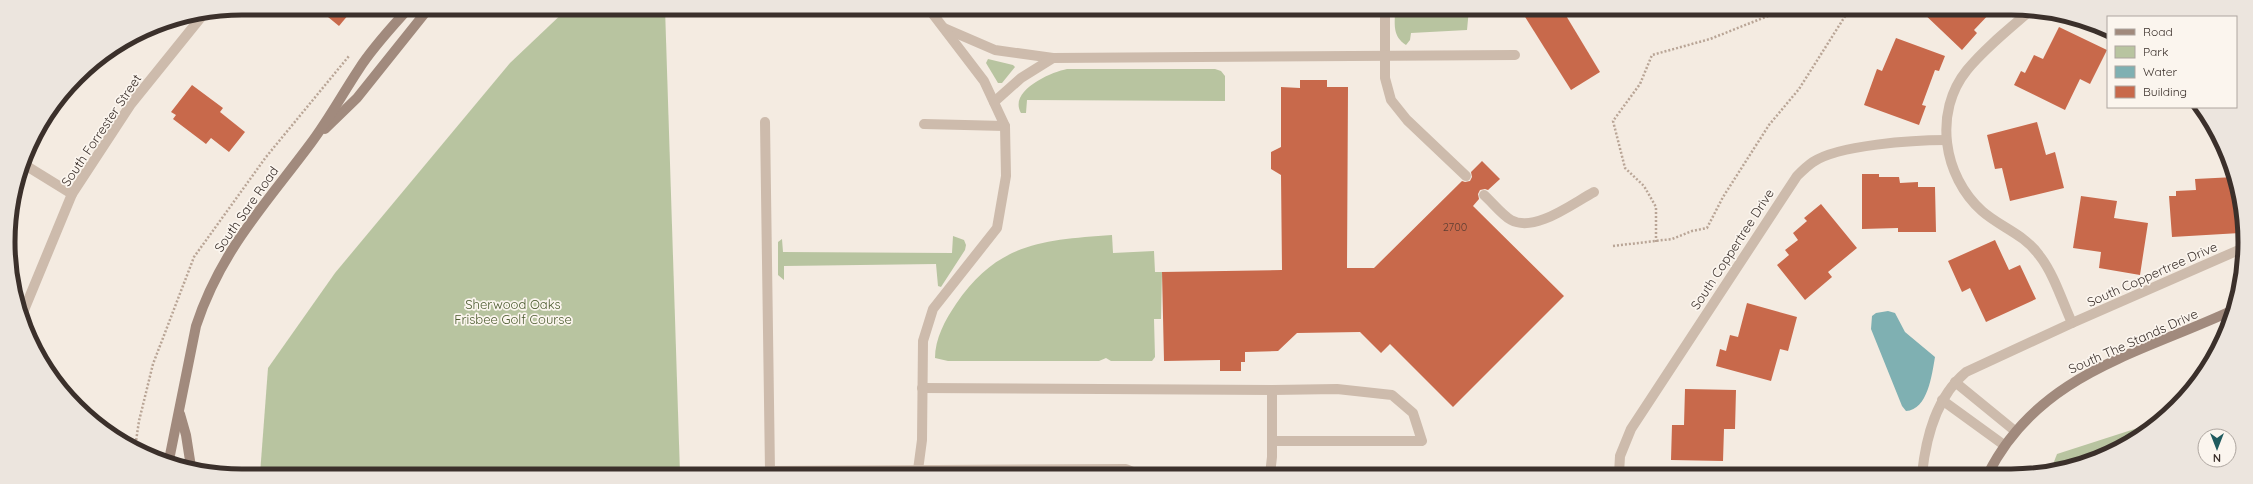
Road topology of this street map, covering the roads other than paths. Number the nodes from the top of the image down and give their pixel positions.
1 (403, 15) edge
2 (423, 15) edge
3 (934, 15) edge
4 (1385, 15) edge
5 (2026, 15) edge
6 (200, 19) edge
7 (944, 28) junction
8 (1385, 55) junction
9 (1515, 55) dead end
10 (1053, 58) junction
11 (994, 102) junction
12 (765, 122) dead end
13 (924, 124) dead end
14 (1005, 126) junction
15 (1946, 140) junction
16 (312, 142) junction
17 (28, 167) edge
18 (1466, 176) dead end
19 (1594, 192) dead end
20 (72, 194) junction
21 (1484, 195) dead end
22 (2238, 250) edge
23 (25, 308) edge
24 (2227, 313) edge
25 (2072, 323) junction
26 (1955, 382) junction
27 (922, 388) junction
28 (1272, 390) junction
29 (1942, 400) junction
30 (180, 413) junction
31 (2015, 431) junction
32 (1272, 441) junction
33 (2004, 445) junction
34 (170, 457) edge
35 (190, 463) edge
36 (770, 469) edge
37 (918, 469) edge
38 (1270, 469) edge
39 (1619, 469) edge
40 (1923, 469) edge
41 (1991, 469) edge

1 - 16 main road, South Sare Road
2 - 16 main road, South Sare Road
3 - 7 street
4 - 8 street
5 - 15 street
6 - 20 street, South Forrester Street
7 - 10 street
7 - 11 street
8 - 9 street
8 - 10 street
8 - 18 street
10 - 11 street
11 - 14 street
12 - 36 street
13 - 14 street
14 - 27 street
15 - 25 street
15 - 39 street, South Coppertree Drive
16 - 30 main road, South Sare Road
17 - 20 street
19 - 21 street
20 - 23 street, South Forrester Street
22 - 25 street, South Coppertree Drive
24 - 31 main road, South The Stands Drive
25 - 26 street, South Coppertree Drive
26 - 29 street, South Coppertree Drive
26 - 31 street
27 - 28 street
27 - 37 street
28 - 32 street
28 - 32 street
29 - 33 street
29 - 40 street, South Coppertree Drive
30 - 34 main road, South Sare Road
30 - 35 main road, South Sare Road
31 - 33 main road, South The Stands Drive
32 - 38 street
33 - 41 main road, South The Stands Drive

